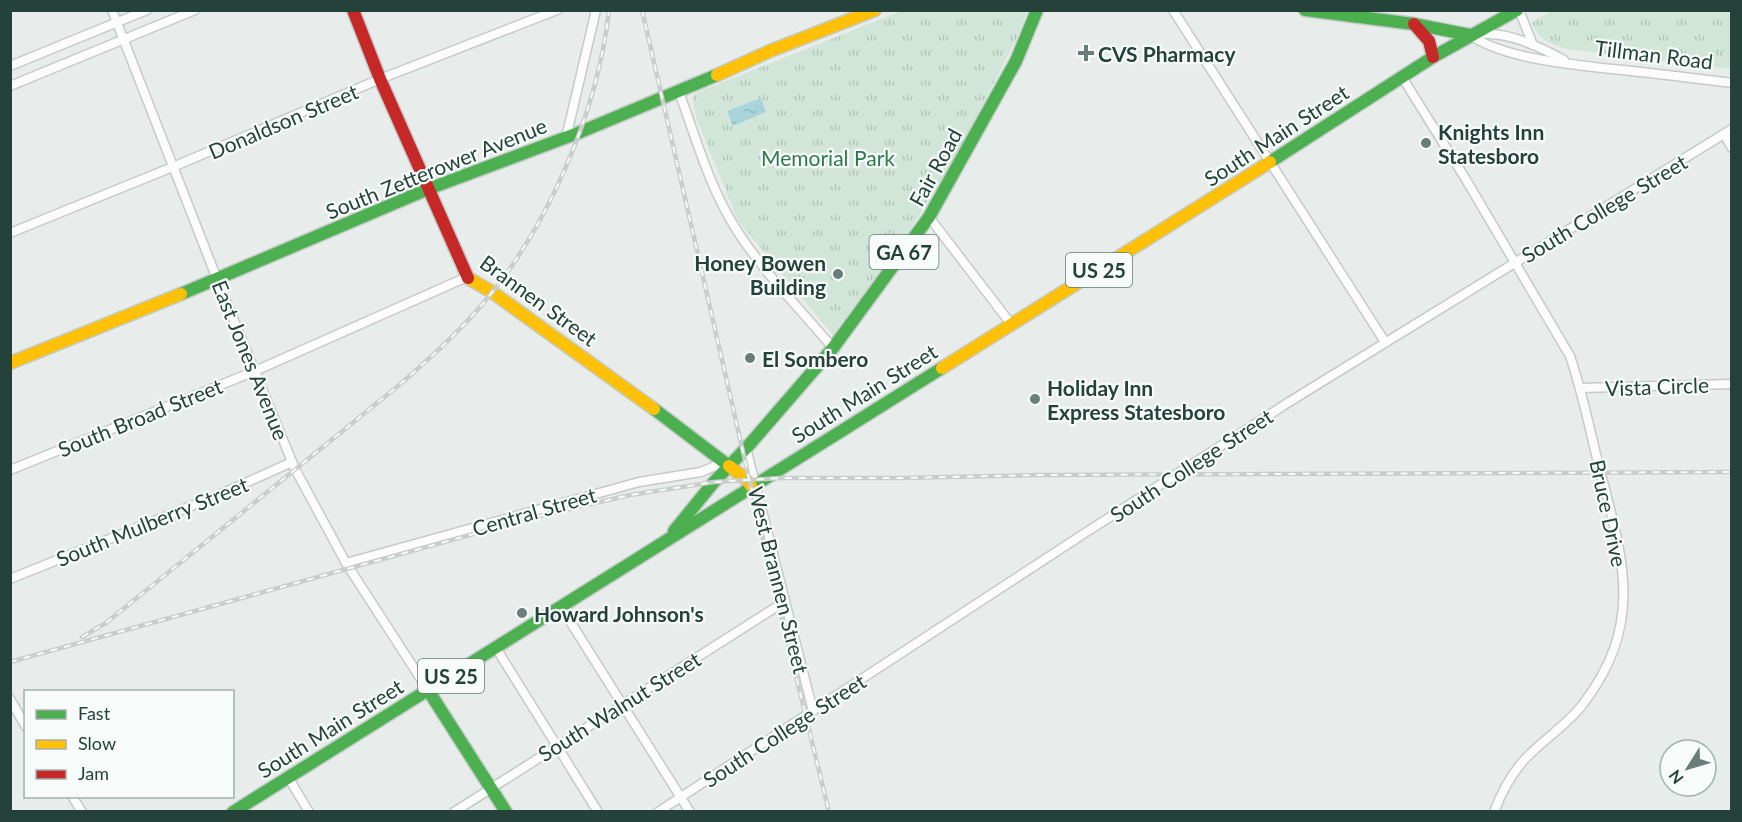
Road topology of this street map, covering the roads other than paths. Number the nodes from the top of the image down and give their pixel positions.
1 (112, 10) edge
2 (147, 10) edge
3 (195, 10) edge
4 (353, 10) edge
5 (556, 10) edge
6 (596, 10) edge
7 (875, 10) edge
8 (1037, 10) edge
9 (1173, 10) edge
10 (1305, 10) edge
11 (1518, 10) edge
12 (117, 22) junction
13 (1414, 24) junction
14 (1470, 35) junction
15 (124, 39) junction
16 (1533, 44) junction
17 (1529, 56) junction
18 (1433, 57) junction
19 (1572, 64) junction
20 (10, 66) edge
21 (1402, 77) junction
22 (380, 79) junction
23 (1731, 83) edge
24 (10, 86) edge
25 (679, 92) junction
26 (1728, 132) edge
27 (566, 138) junction
28 (1731, 148) edge
29 (1271, 162) junction
30 (175, 166) junction
31 (428, 189) junction
32 (929, 217) junction
33 (10, 233) edge
34 (1515, 262) junction
35 (467, 278) junction
36 (217, 279) junction
37 (1011, 324) junction
38 (1385, 342) junction
39 (833, 348) junction
40 (10, 363) edge
41 (255, 371) junction
42 (1731, 384) edge
43 (1581, 388) junction
44 (746, 448) junction
45 (292, 462) junction
46 (725, 462) junction
47 (10, 470) edge
48 (753, 485) junction
49 (667, 539) junction
50 (346, 563) junction
51 (10, 579) edge
52 (784, 602) junction
53 (561, 607) junction
54 (496, 648) junction
55 (428, 690) junction
56 (10, 699) edge
57 (622, 705) junction
58 (813, 711) junction
59 (24, 724) edge
60 (558, 745) junction
61 (288, 777) junction
62 (491, 788) junction
63 (681, 797) junction
64 (73, 798) edge
65 (82, 812) edge
66 (233, 812) edge
67 (309, 812) edge
68 (454, 812) edge
69 (506, 812) edge
70 (598, 812) edge
71 (658, 812) edge
72 (690, 812) edge
73 (1494, 812) edge

1 - 12 street, East Jones Avenue
2 - 12 street
3 - 15 street
4 - 22 main road, Brannen Street
5 - 22 street, Donaldson Street
6 - 27 street
7 - 25 main road, South Zetterower Avenue
8 - 32 main road, Fair Road / GA 67
9 - 29 street
10 - 13 main road, Tillman Road
11 - 14 main road, South Main Street / US 25
11 - 16 street
12 - 15 street, East Jones Avenue
12 - 20 street
13 - 14 main road, Tillman Road
13 - 18 main road
14 - 16 street, Tillman Road
14 - 17 street, Tillman Road
14 - 18 main road, South Main Street / US 25
15 - 24 street
15 - 30 street, East Jones Avenue
16 - 17 street
16 - 19 street, Tillman Road
17 - 19 street, Tillman Road
18 - 21 main road, South Main Street / US 25
19 - 23 street, Tillman Road
21 - 29 main road, South Main Street / US 25
21 - 34 street, Vista Circle
22 - 30 street, Donaldson Street
22 - 31 main road, Brannen Street
25 - 27 main road, South Zetterower Avenue
25 - 39 street
26 - 28 street
26 - 34 street, South College Street
27 - 31 main road, South Zetterower Avenue
29 - 37 main road, South Main Street / US 25
29 - 38 street
30 - 33 street, Donaldson Street
30 - 36 street, East Jones Avenue
31 - 35 main road, Brannen Street
31 - 36 main road, South Zetterower Avenue
32 - 37 street
32 - 39 main road, Fair Road / GA 67
34 - 38 street, South College Street
34 - 43 street, Vista Circle
35 - 41 street, South Broad Street
35 - 46 main road, Brannen Street
36 - 40 main road, South Zetterower Avenue
36 - 41 street, East Jones Avenue
37 - 48 main road, South Main Street / US 25
38 - 58 street, South College Street
39 - 44 main road, Fair Road / GA 67
41 - 45 street, East Jones Avenue
41 - 47 street, South Broad Street
42 - 43 street, Vista Circle
43 - 73 street, Bruce Drive
44 - 46 main road, Fair Road / GA 67
44 - 48 street, West Brannen Street
45 - 50 street, East Jones Avenue
45 - 51 street, South Mulberry Street
46 - 48 main road, Brannen Street
46 - 49 main road, GA 67
46 - 50 street, Central Street
48 - 49 main road, South Main Street / US 25
48 - 52 street, West Brannen Street
49 - 53 main road, South Main Street / US 25
50 - 55 street, East Jones Avenue
52 - 57 street, South Walnut Street
52 - 58 street, West Brannen Street
53 - 54 main road, South Main Street / US 25
53 - 57 street
54 - 55 main road, South Main Street / US 25
54 - 60 street
55 - 61 main road, South Main Street / US 25
55 - 62 main road
56 - 59 street
57 - 60 street, South Walnut Street
57 - 63 street
58 - 63 street, South College Street
60 - 62 street, South Walnut Street
60 - 70 street
61 - 66 main road, South Main Street / US 25
61 - 67 street
62 - 68 street, South Walnut Street
62 - 69 main road
63 - 71 street, South College Street
63 - 72 street
64 - 65 street

